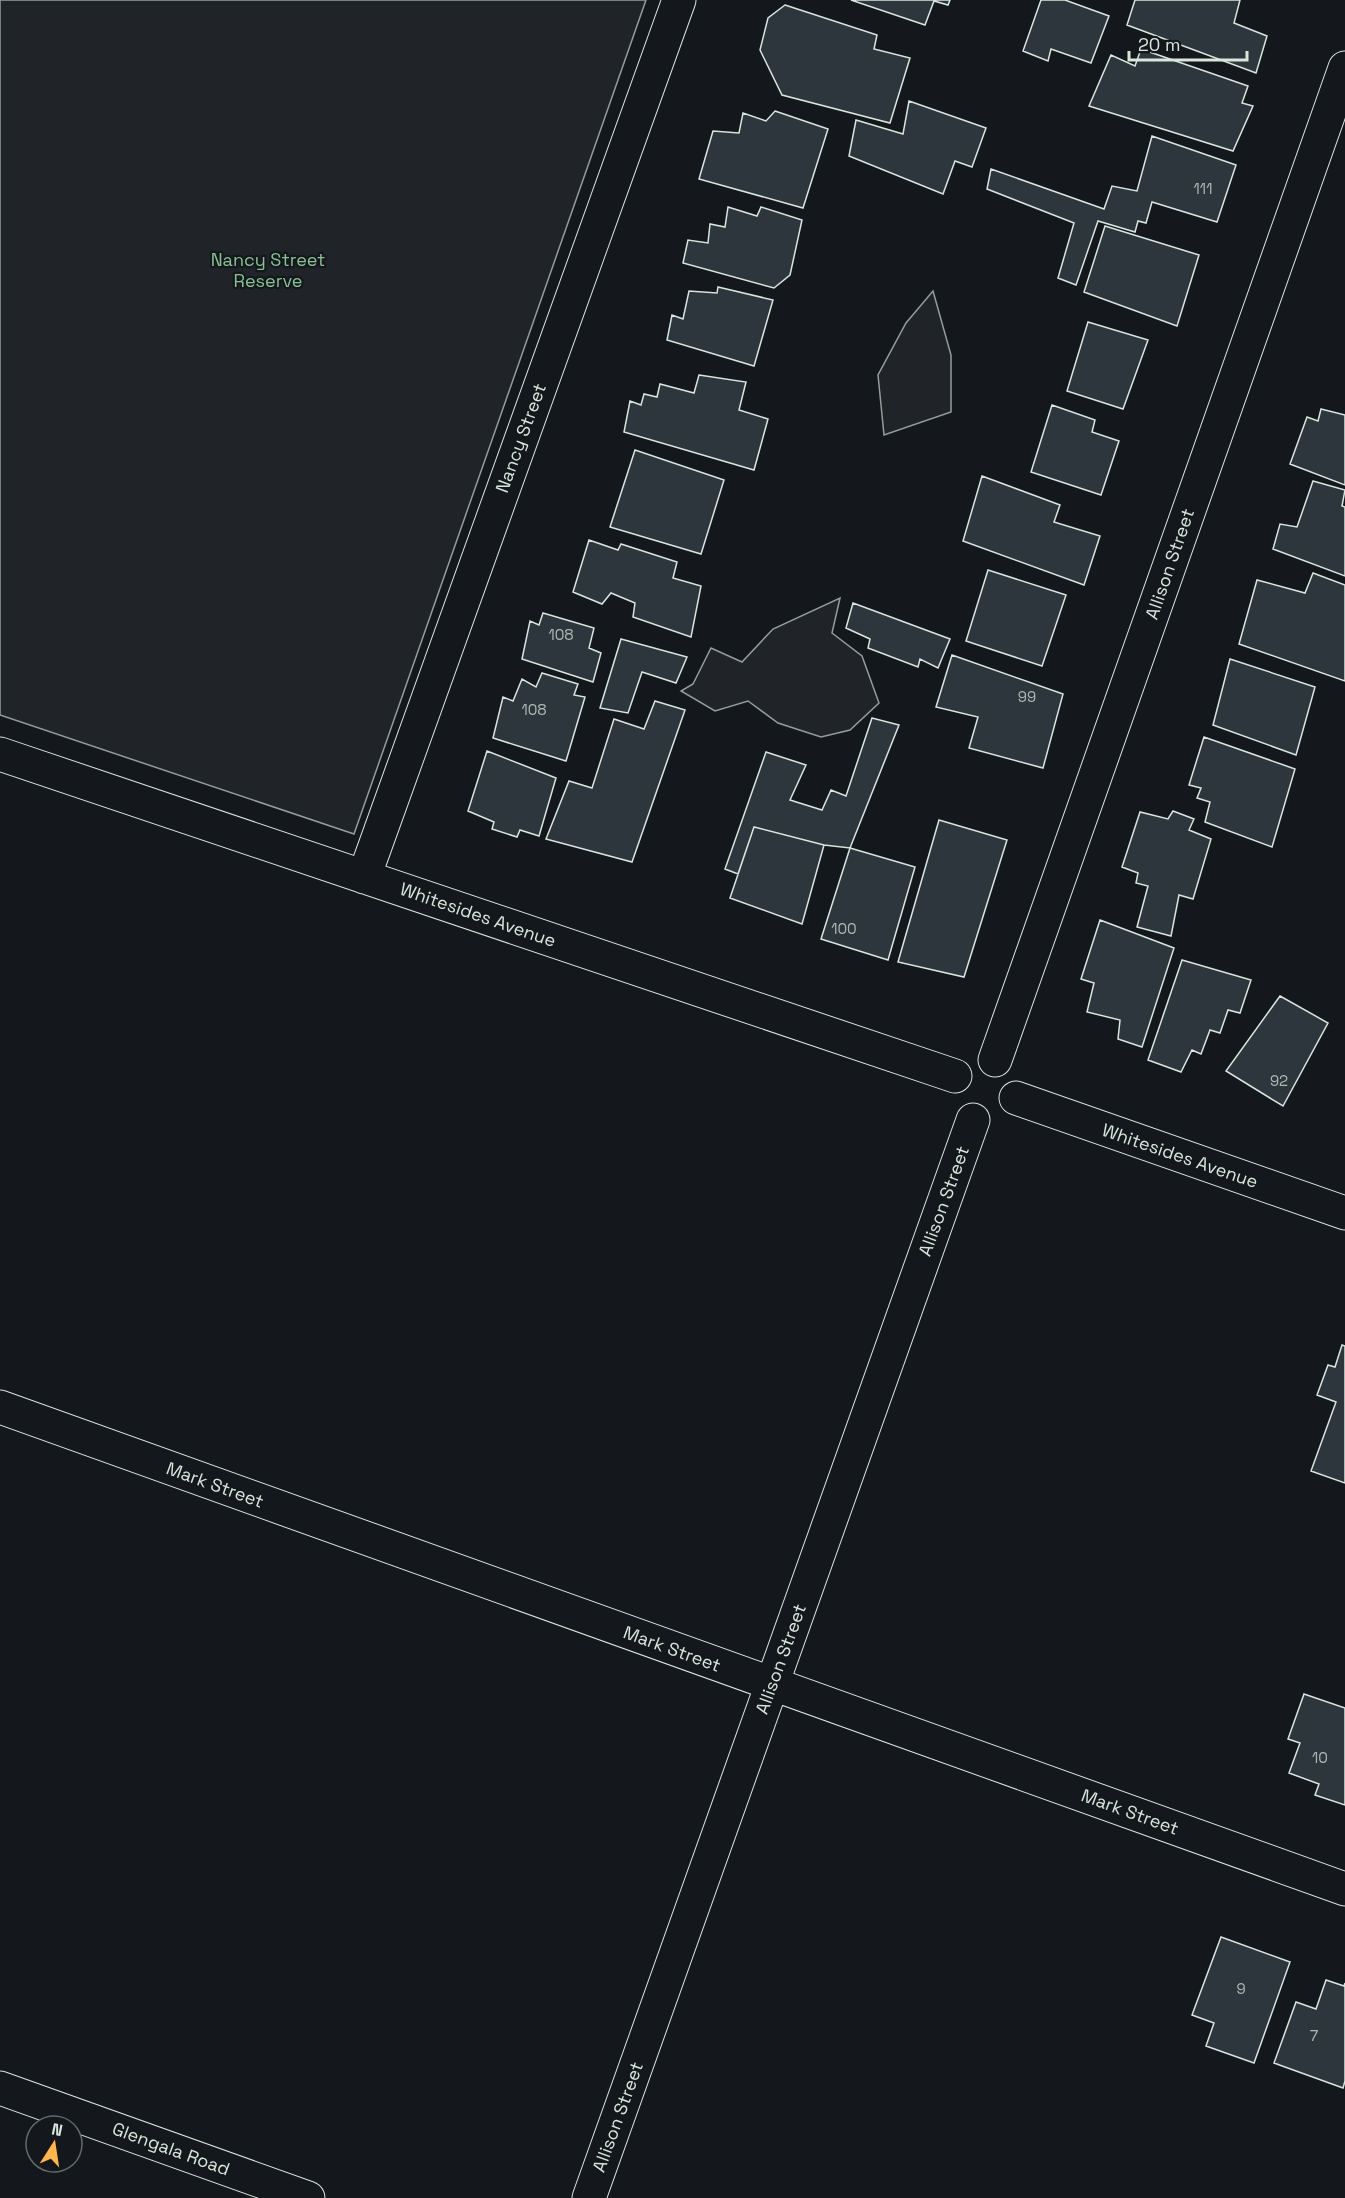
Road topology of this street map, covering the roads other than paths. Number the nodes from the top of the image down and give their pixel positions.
1 (679, 0) edge
2 (1345, 68) edge
3 (0, 754) edge
4 (364, 877) junction
5 (996, 1060) junction
6 (955, 1076) junction
7 (1016, 1098) junction
8 (973, 1120) junction
9 (1345, 1213) edge
10 (0, 1407) edge
11 (772, 1684) junction
12 (1345, 1889) edge
13 (0, 2088) edge
14 (308, 2198) edge
15 (589, 2198) edge

1 - 4 street, Nancy Street
2 - 5 street, Allison Street
3 - 4 street, Whitesides Avenue
4 - 6 street, Whitesides Avenue
5 - 6 street
5 - 7 street
6 - 8 street
7 - 8 street
7 - 9 street, Whitesides Avenue
8 - 11 street, Allison Street
10 - 11 street, Mark Street
11 - 12 street, Mark Street
11 - 15 street, Allison Street
13 - 14 street, Glengala Road

